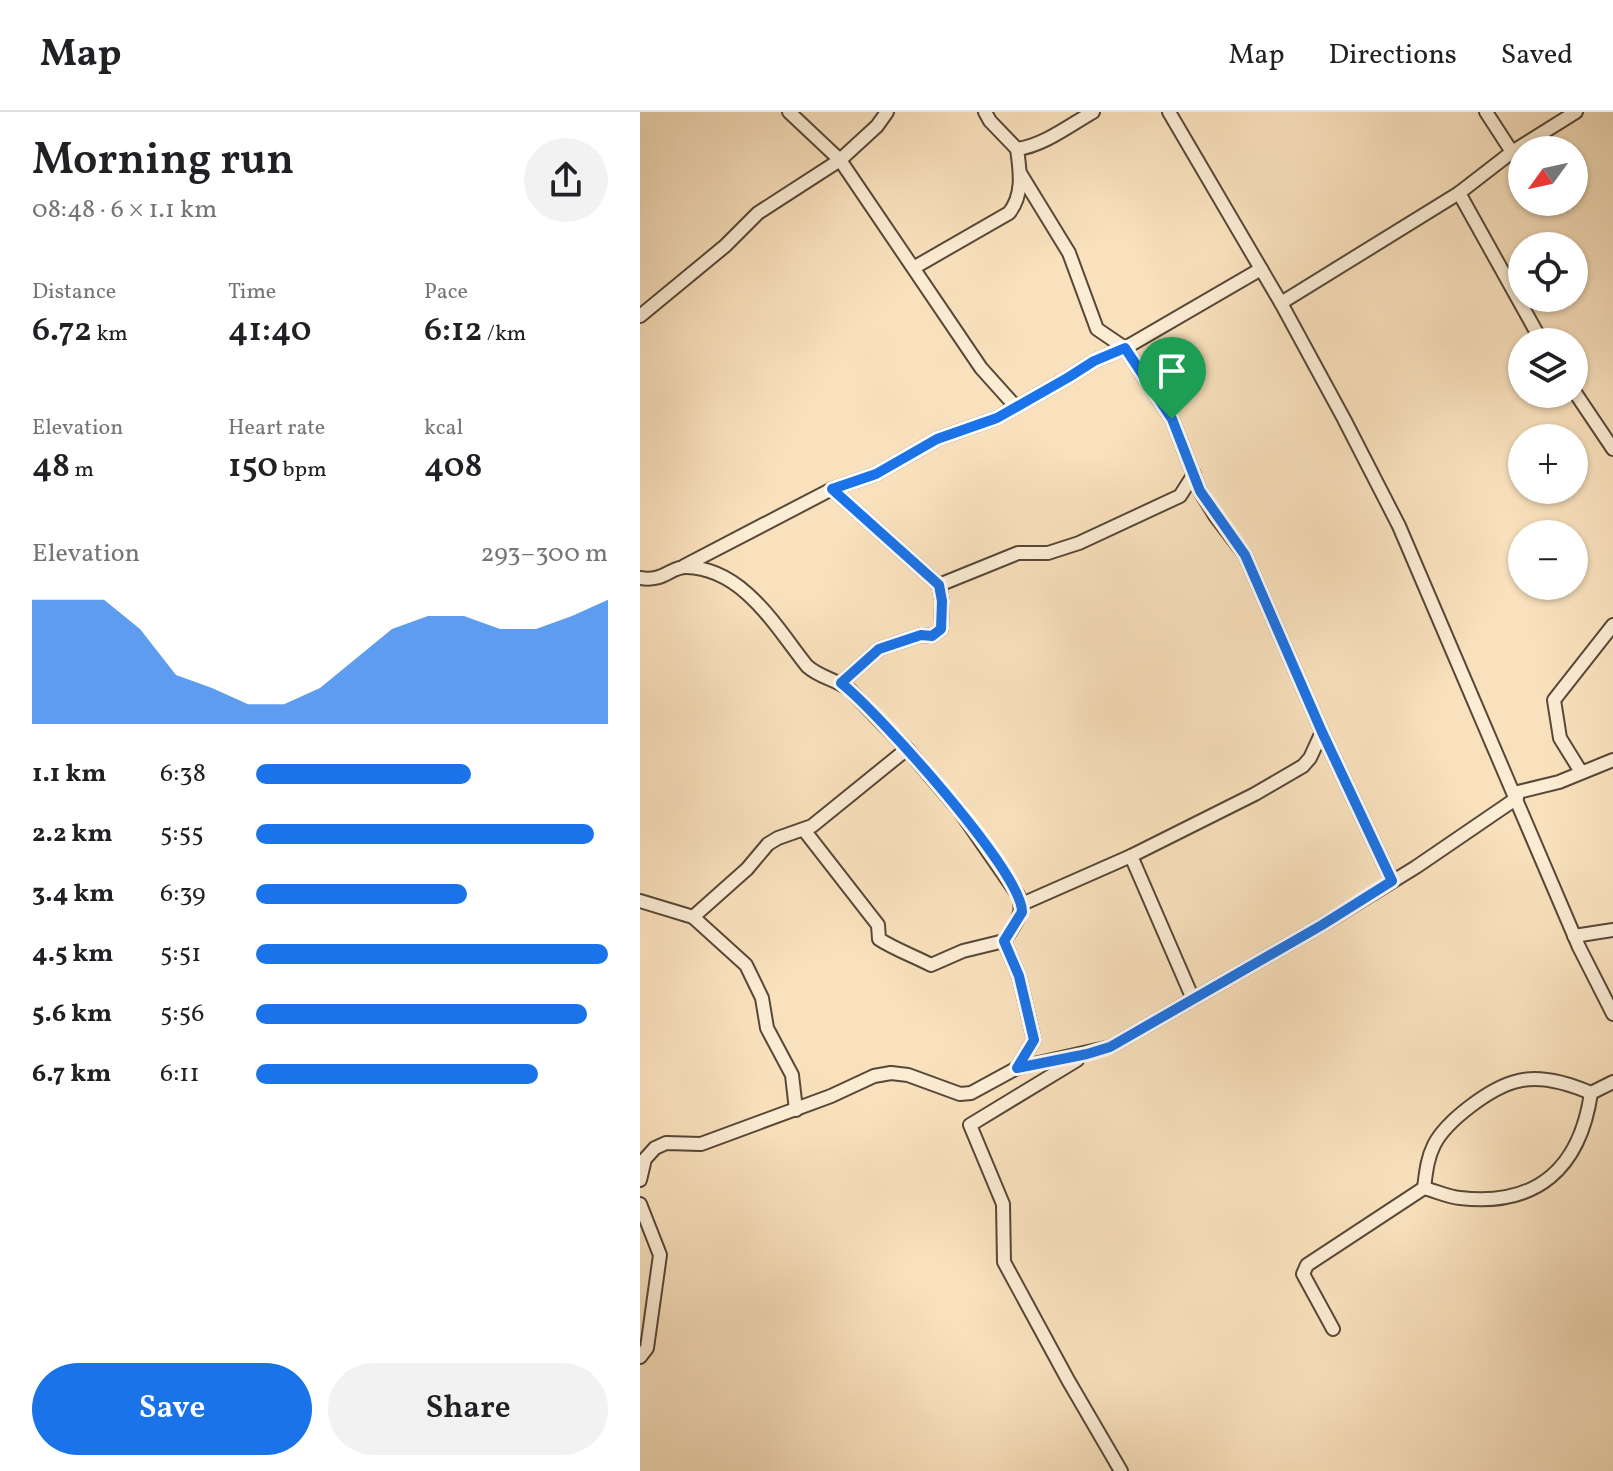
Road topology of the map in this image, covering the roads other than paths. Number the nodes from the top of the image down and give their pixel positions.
1 (789, 112) edge
2 (887, 112) edge
3 (985, 112) edge
4 (1093, 112) edge
5 (1169, 112) edge
6 (1486, 112) edge
7 (1576, 112) edge
8 (1538, 136) edge
9 (1508, 146) edge
10 (1017, 149) junction
11 (1508, 155) edge
12 (840, 160) junction
13 (1020, 173) junction
14 (1459, 193) junction
15 (915, 267) junction
16 (1261, 269) junction
17 (1281, 303) junction
18 (640, 316) edge
19 (1534, 328) edge
20 (1125, 348) junction
21 (1016, 407) junction
22 (1585, 408) edge
23 (1613, 449) edge
24 (1194, 474) junction
25 (832, 489) junction
26 (684, 566) junction
27 (640, 578) edge
28 (939, 585) junction
29 (1613, 625) edge
30 (841, 683) junction
31 (1322, 732) junction
32 (907, 749) junction
33 (1613, 760) edge
34 (1581, 772) junction
35 (1515, 796) junction
36 (804, 830) junction
37 (1131, 856) junction
38 (1392, 881) junction
39 (640, 901) edge
40 (1022, 904) junction
41 (693, 917) junction
42 (1613, 930) edge
43 (1574, 936) junction
44 (1004, 941) junction
45 (1193, 999) junction
46 (1613, 1014) edge
47 (1087, 1054) junction
48 (1017, 1068) junction
49 (1613, 1082) edge
50 (1591, 1093) junction
51 (796, 1110) junction
52 (640, 1180) edge
53 (1424, 1188) junction
54 (640, 1204) edge
55 (1333, 1329) dead end
56 (640, 1357) edge
57 (1121, 1471) edge

1 - 12 street
2 - 12 street
3 - 10 street
4 - 10 street
5 - 16 street
6 - 9 street
7 - 8 street
10 - 13 street
11 - 14 street
12 - 15 street
12 - 18 street
13 - 15 street
13 - 20 street
14 - 17 street
14 - 19 street
15 - 21 street
16 - 17 street
16 - 20 street
17 - 35 street
20 - 21 street
20 - 24 street
21 - 25 street
22 - 23 street
24 - 28 street
24 - 31 street
25 - 26 street
25 - 28 street
26 - 27 street
26 - 30 street
28 - 30 street
29 - 34 street
30 - 32 street
31 - 37 street
31 - 38 street
32 - 36 street
32 - 40 street
33 - 34 street
34 - 35 street
35 - 38 street
35 - 43 street
36 - 41 street
36 - 44 street
37 - 40 street
37 - 45 street
38 - 45 street
39 - 41 street
40 - 44 street
41 - 51 street
42 - 43 street
43 - 46 street
44 - 48 street
45 - 47 street
47 - 48 street
47 - 57 street
48 - 51 street
49 - 50 street
50 - 53 street
50 - 53 street
51 - 52 street
53 - 55 street
54 - 56 street

